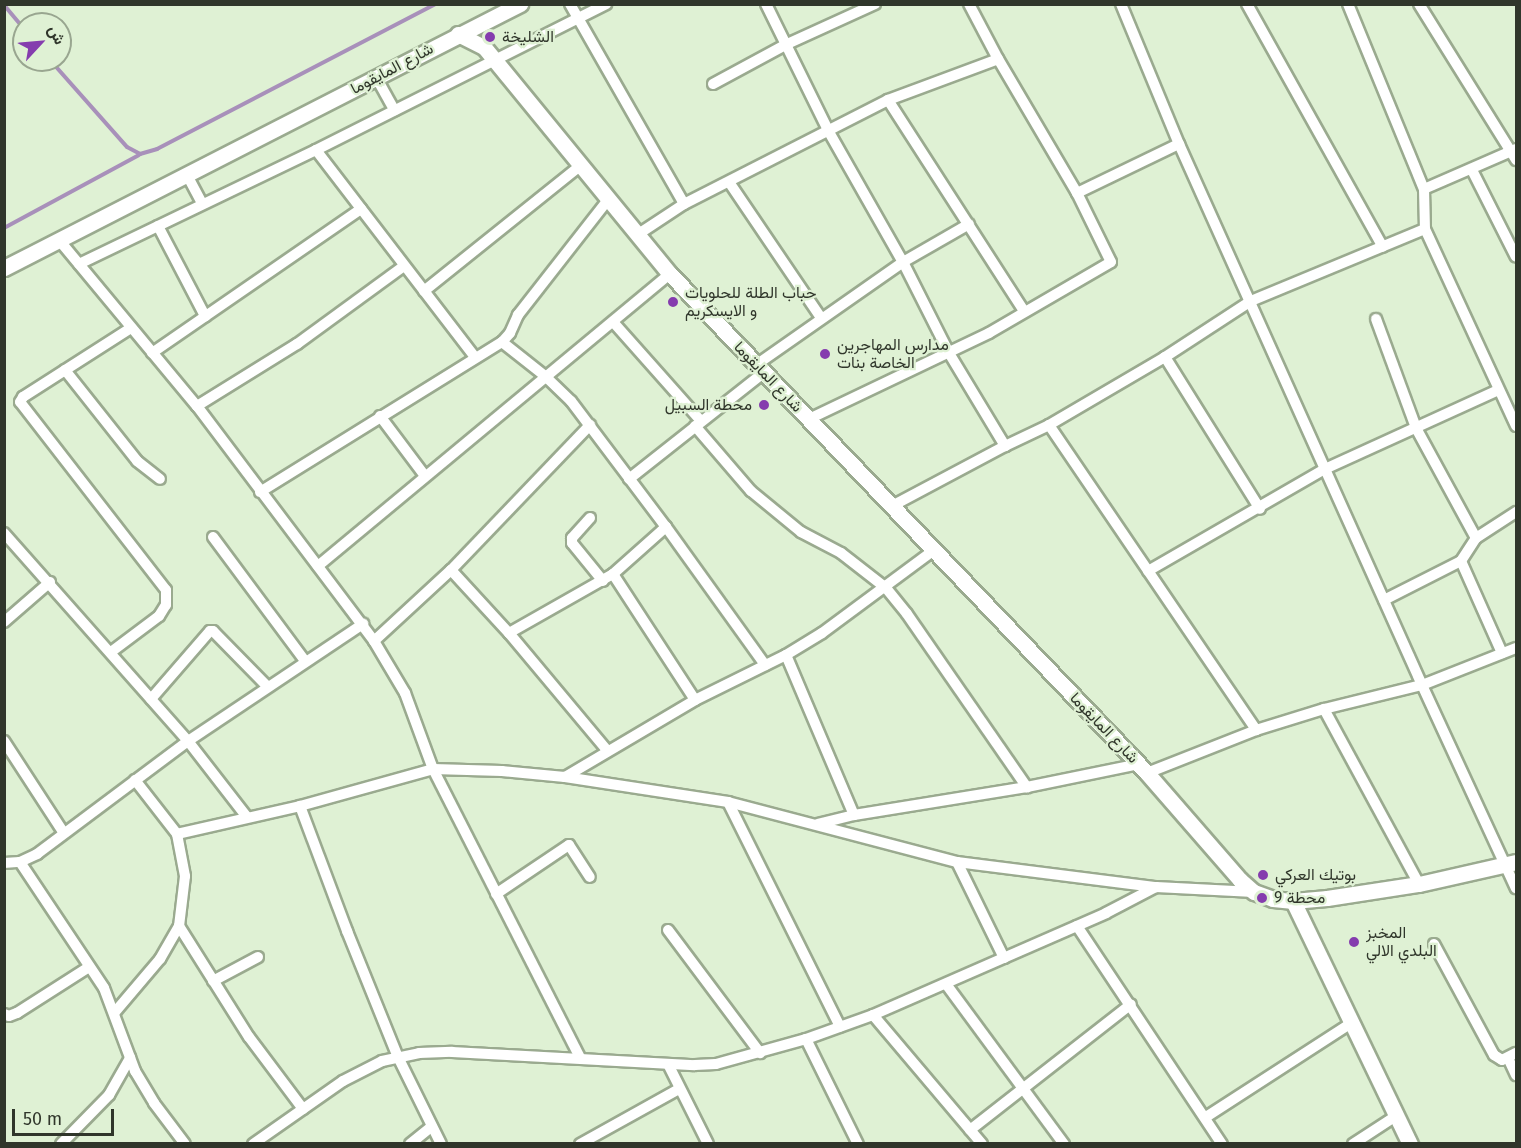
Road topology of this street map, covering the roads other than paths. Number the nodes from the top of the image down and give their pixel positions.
1 (520, 4) edge
2 (570, 4) edge
3 (606, 4) edge
4 (766, 4) edge
5 (875, 4) edge
6 (969, 4) edge
7 (1121, 4) edge
8 (1247, 4) edge
9 (1348, 4) edge
10 (1419, 4) edge
11 (577, 18) junction
12 (458, 34) junction
13 (785, 45) junction
14 (495, 59) junction
15 (998, 59) junction
16 (376, 77) junction
17 (713, 84) dead end
18 (888, 100) junction
19 (394, 110) junction
20 (829, 132) junction
21 (1179, 144) junction
22 (316, 150) junction
23 (1514, 154) edge
24 (580, 166) junction
25 (1472, 170) junction
26 (187, 175) junction
27 (729, 182) junction
28 (1424, 189) junction
29 (1077, 193) junction
30 (608, 200) junction
31 (202, 203) junction
32 (684, 204) junction
33 (361, 209) junction
34 (969, 224) junction
35 (158, 226) junction
36 (1425, 228) junction
37 (638, 235) junction
38 (59, 240) junction
39 (1383, 246) junction
40 (1516, 257) edge
41 (903, 262) junction
42 (79, 264) junction
43 (404, 266) junction
44 (4, 268) edge
45 (670, 274) junction
46 (424, 291) junction
47 (1251, 301) junction
48 (1024, 311) junction
49 (205, 316) junction
50 (821, 318) junction
51 (1376, 319) dead end
52 (614, 323) junction
53 (131, 328) junction
54 (501, 342) junction
55 (152, 353) junction
56 (949, 353) junction
57 (475, 357) junction
58 (1165, 357) junction
59 (759, 369) junction
60 (65, 370) junction
61 (545, 376) junction
62 (1498, 390) junction
63 (197, 406) junction
64 (380, 416) junction
65 (809, 419) junction
66 (698, 423) junction
67 (590, 425) junction
68 (1050, 425) junction
69 (1516, 426) edge
70 (1416, 428) junction
71 (1005, 446) junction
72 (1325, 469) junction
73 (425, 476) junction
74 (629, 478) junction
75 (160, 479) dead end
76 (260, 492) junction
77 (892, 506) junction
78 (1260, 509) junction
79 (1516, 512) edge
80 (590, 518) dead end
81 (666, 527) junction
82 (4, 533) edge
83 (213, 537) dead end
84 (1476, 538) junction
85 (934, 550) junction
86 (1461, 561) junction
87 (318, 566) junction
88 (451, 570) junction
89 (1148, 571) junction
90 (608, 578) junction
91 (50, 582) junction
92 (886, 588) junction
93 (1384, 600) junction
94 (4, 622) edge
95 (363, 624) junction
96 (509, 633) junction
97 (374, 641) junction
98 (1516, 648) edge
99 (111, 652) junction
100 (1502, 653) junction
101 (786, 655) junction
102 (305, 661) junction
103 (765, 665) junction
104 (1422, 685) junction
105 (268, 687) junction
106 (151, 699) junction
107 (695, 700) junction
108 (1324, 709) junction
109 (1256, 730) junction
110 (4, 741) edge
111 (188, 741) junction
112 (607, 750) junction
113 (1143, 768) junction
114 (434, 769) junction
115 (565, 777) junction
116 (135, 780) junction
117 (1027, 787) junction
118 (728, 802) junction
119 (300, 806) junction
120 (854, 815) junction
121 (246, 817) junction
122 (818, 824) junction
123 (63, 832) junction
124 (177, 834) junction
125 (20, 862) junction
126 (957, 862) junction
127 (4, 863) edge
128 (1510, 863) edge
129 (590, 876) dead end
130 (1419, 884) junction
131 (1156, 886) junction
132 (1516, 888) edge
133 (1254, 892) junction
134 (496, 894) junction
135 (1293, 901) junction
136 (179, 926) junction
137 (1077, 926) junction
138 (668, 930) dead end
139 (1434, 944) dead end
140 (258, 957) dead end
141 (1004, 958) junction
142 (89, 967) junction
143 (213, 981) junction
144 (946, 984) junction
145 (1131, 1004) junction
146 (115, 1012) junction
147 (4, 1014) edge
148 (873, 1015) junction
149 (1350, 1024) junction
150 (840, 1027) junction
151 (806, 1039) junction
152 (760, 1053) junction
153 (1512, 1055) edge
154 (398, 1057) junction
155 (130, 1058) junction
156 (580, 1058) junction
157 (668, 1064) junction
158 (1516, 1075) edge
159 (1025, 1088) junction
160 (679, 1089) junction
161 (303, 1109) junction
162 (1396, 1116) junction
163 (1206, 1117) junction
164 (432, 1126) junction
165 (970, 1130) junction
166 (61, 1143) edge
167 (185, 1143) edge
168 (253, 1143) edge
169 (410, 1143) edge
170 (441, 1143) edge
171 (579, 1143) edge
172 (708, 1143) edge
173 (858, 1143) edge
174 (982, 1143) edge
175 (1064, 1143) edge
176 (1222, 1143) edge
177 (1353, 1143) edge
178 (1410, 1143) edge

1 - 12 street
2 - 11 street
3 - 11 street
4 - 13 street
5 - 13 street
6 - 15 street
7 - 21 street
8 - 39 street
9 - 28 street
10 - 23 street
11 - 14 street
11 - 32 street
12 - 14 street, شارع المايقوما
12 - 16 street, شارع المايقوما
13 - 17 street
13 - 20 street
14 - 19 street
14 - 24 street, شارع المايقوما
15 - 18 street
15 - 29 street
16 - 19 street
16 - 26 street, شارع المايقوما
18 - 20 street
18 - 34 street
19 - 22 street
20 - 27 street
20 - 41 street
21 - 29 street
21 - 47 street
22 - 31 street
22 - 33 street
23 - 25 street
24 - 30 street, شارع المايقوما
24 - 46 street
25 - 28 street
25 - 40 street
26 - 31 street
26 - 38 street, شارع المايقوما
27 - 32 street
27 - 50 street
28 - 36 street
29 - 48 street
30 - 37 street, شارع المايقوما
30 - 54 street
31 - 35 street
32 - 37 street
33 - 43 street
33 - 49 street
34 - 41 street
34 - 48 street
35 - 42 street
35 - 49 street
36 - 39 street
36 - 62 street
37 - 45 street, شارع المايقوما
38 - 42 street
38 - 44 street, شارع المايقوما
39 - 47 street
41 - 50 street
41 - 56 street
42 - 53 street
43 - 46 street
43 - 63 street
45 - 52 street
45 - 59 street, شارع المايقوما
46 - 57 street
47 - 58 street
47 - 72 street
48 - 56 street
49 - 55 street
50 - 59 street
51 - 70 street
52 - 61 street
52 - 66 street
53 - 55 street
53 - 60 street
54 - 57 street
54 - 61 street
55 - 63 street
56 - 65 street
56 - 71 street
57 - 64 street
58 - 68 street
58 - 78 street
59 - 65 street, شارع المايقوما
59 - 66 street
60 - 75 street
60 - 99 street
61 - 67 street
61 - 73 street
62 - 69 street
62 - 70 street
63 - 76 street
64 - 73 street
64 - 76 street
65 - 77 street, شارع المايقوما
66 - 74 street
66 - 92 street
67 - 74 street
67 - 88 street
68 - 71 street
68 - 89 street
70 - 72 street
70 - 84 street
71 - 77 street
72 - 78 street
72 - 93 street
73 - 87 street
74 - 81 street
76 - 87 street
77 - 85 street, شارع المايقوما
78 - 89 street
79 - 84 street
80 - 90 street
81 - 90 street
81 - 103 street
82 - 91 street
83 - 102 street
84 - 86 street
85 - 92 street
85 - 113 street, شارع المايقوما
86 - 93 street
86 - 100 street
87 - 95 street
88 - 96 street
88 - 97 street
89 - 109 street
90 - 96 street
90 - 107 street
91 - 94 street
91 - 99 street
92 - 101 street
92 - 117 street
93 - 104 street
95 - 97 street
95 - 102 street
96 - 112 street
97 - 114 street
98 - 100 street
99 - 106 street
100 - 104 street
101 - 103 street
101 - 120 street
102 - 105 street
103 - 107 street
104 - 108 street
104 - 128 street
105 - 106 street
105 - 111 street
106 - 111 street
107 - 112 street
108 - 109 street
108 - 130 street
109 - 113 street
110 - 123 street
111 - 116 street
111 - 121 street
112 - 115 street
113 - 117 street
113 - 133 street, شارع المايقوما
114 - 115 street
114 - 119 street
114 - 134 street
115 - 118 street
116 - 123 street
116 - 124 street
117 - 120 street
118 - 122 street
118 - 150 street
119 - 121 street
119 - 154 street
120 - 122 street
121 - 124 street
122 - 126 street
123 - 125 street
124 - 136 street
125 - 127 street
125 - 142 street
126 - 131 street
126 - 141 street
128 - 130 street, شارع المايقوما
128 - 132 street
129 - 134 street
130 - 135 street, شارع المايقوما
131 - 133 street
131 - 137 street
133 - 135 street, شارع المايقوما
134 - 156 street
135 - 149 street
136 - 143 street
136 - 146 street
137 - 141 street
137 - 145 street
138 - 152 street
139 - 153 street
140 - 143 street
141 - 144 street
142 - 146 street
142 - 147 street
143 - 161 street
144 - 148 street
144 - 159 street
145 - 159 street
145 - 163 street
146 - 155 street
148 - 150 street
148 - 165 street
149 - 162 street
149 - 163 street
150 - 151 street
151 - 152 street
151 - 173 street
152 - 157 street
153 - 158 street
154 - 156 street
154 - 161 street
154 - 164 street
155 - 166 street
155 - 167 street
156 - 157 street
157 - 160 street
159 - 165 street
159 - 175 street
160 - 171 street
160 - 172 street
161 - 168 street
162 - 177 street
162 - 178 street
163 - 176 street
164 - 169 street
164 - 170 street
165 - 174 street

